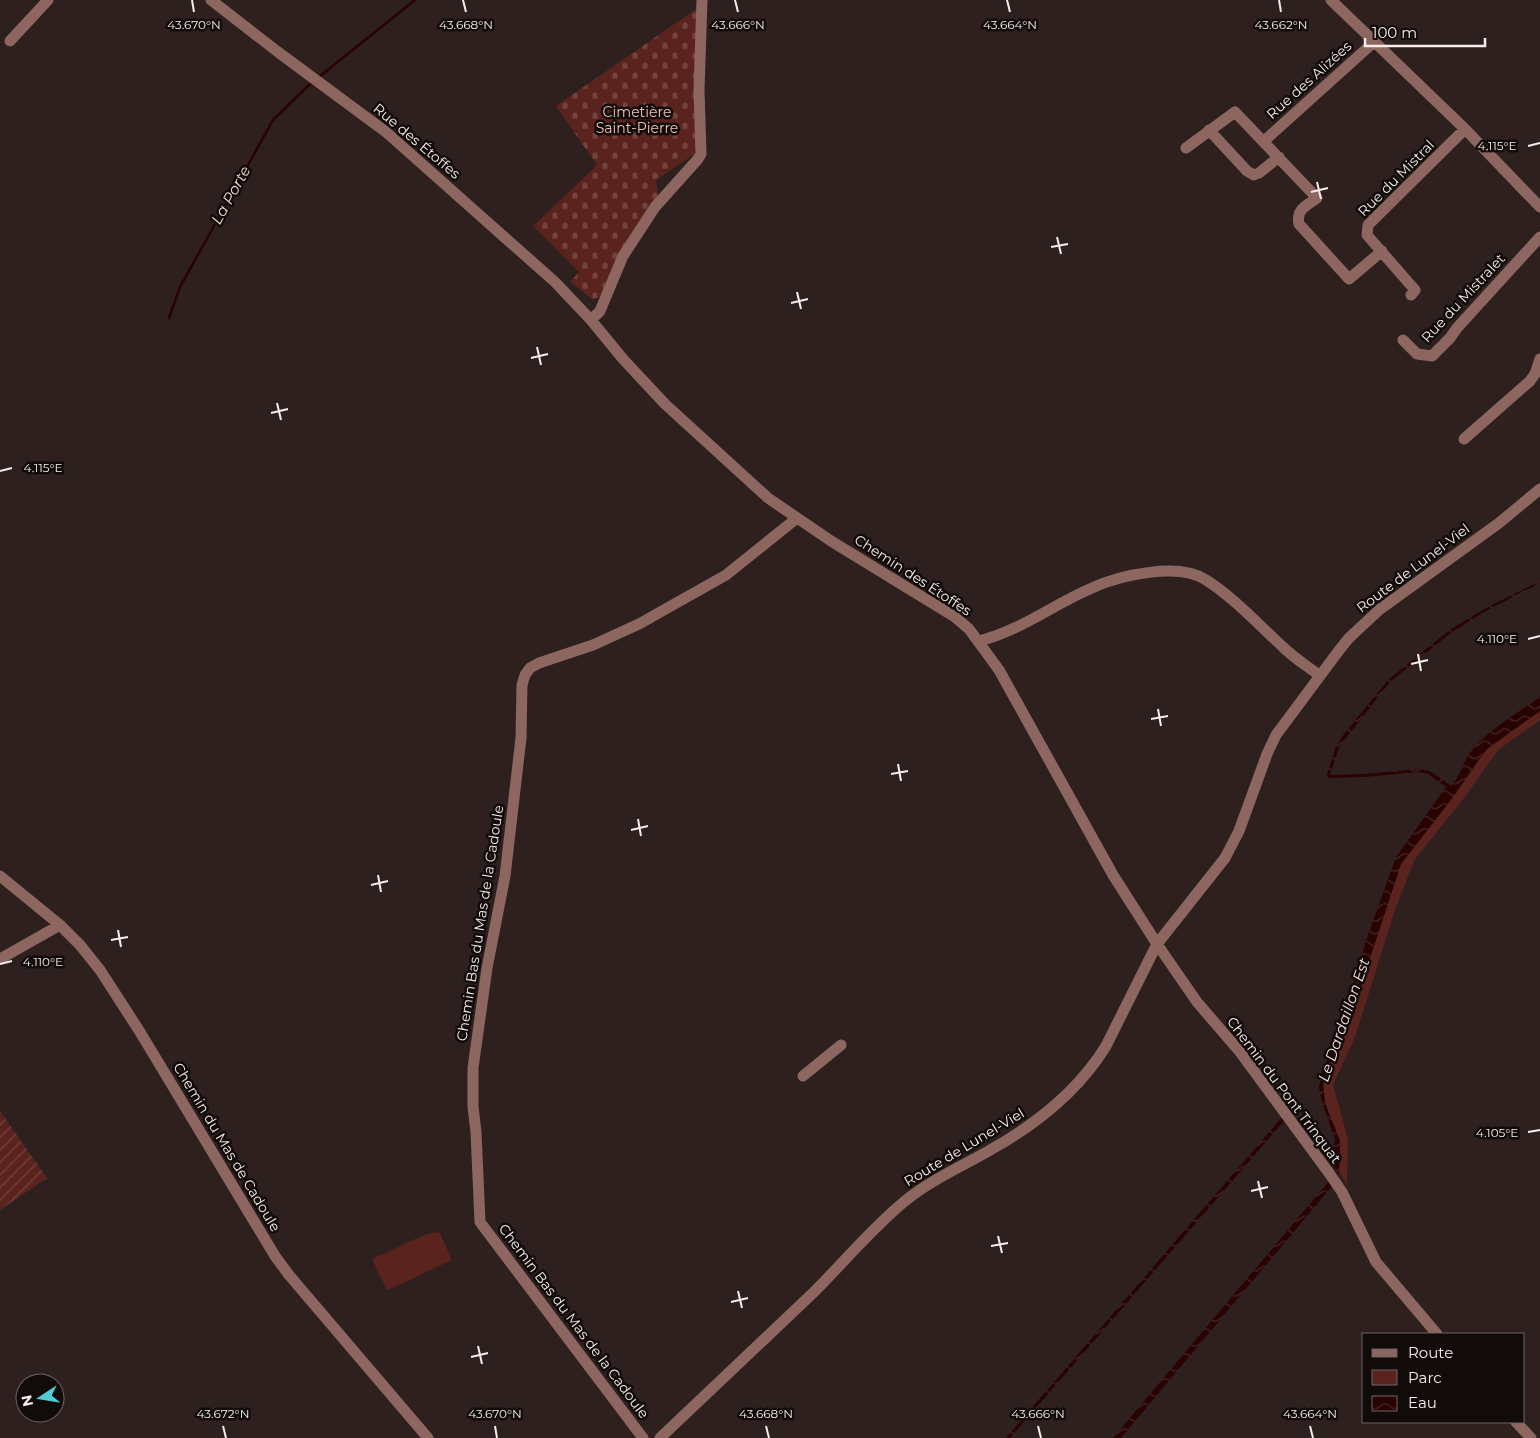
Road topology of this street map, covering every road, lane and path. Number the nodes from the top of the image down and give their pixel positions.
1 (48, 0) edge
2 (211, 0) edge
3 (702, 0) edge
4 (1331, 0) edge
5 (10, 41) dead end
6 (1374, 42) junction
7 (1465, 129) junction
8 (1209, 130) junction
9 (1264, 141) junction
10 (1186, 148) dead end
11 (1279, 157) junction
12 (1540, 207) edge
13 (1540, 237) edge
14 (1382, 251) junction
15 (1411, 295) dead end
16 (591, 320) junction
17 (1404, 340) dead end
18 (1540, 359) edge
19 (1464, 439) dead end
20 (1540, 489) edge
21 (798, 518) junction
22 (979, 641) junction
23 (1319, 675) junction
24 (0, 876) edge
25 (60, 925) junction
26 (1157, 944) junction
27 (0, 959) edge
28 (841, 1045) dead end
29 (803, 1076) dead end
30 (1436, 1333) edge
31 (1517, 1423) edge
32 (428, 1438) edge
33 (643, 1438) edge
34 (660, 1438) edge
35 (1531, 1438) edge

1 - 5 street
2 - 16 street, Rue des Étoffes
3 - 16 street
4 - 6 street
6 - 7 street
6 - 9 street, Rue des Alizées
7 - 12 street
7 - 14 street, Rue du Mistral
8 - 9 street
8 - 10 street
8 - 11 street
9 - 11 street
11 - 14 street
13 - 17 street, Rue du Mistralet
14 - 15 street, Rue du Mistral
16 - 21 street, Chemin des Étoffes
18 - 19 street
20 - 23 street, Route de Lunel-Viel
21 - 22 street, Chemin des Étoffes
21 - 33 street, Chemin Bas du Mas de la Cadoule
22 - 23 street
22 - 26 street, Chemin des Étoffes
23 - 26 street, Route de Lunel-Viel
24 - 25 street, Chemin du Mas de Cadoule
25 - 27 street
25 - 32 street, Chemin du Mas de Cadoule
26 - 30 street, Chemin du Pont Trinquat
26 - 34 street, Route de Lunel-Viel
28 - 29 street
31 - 35 street

